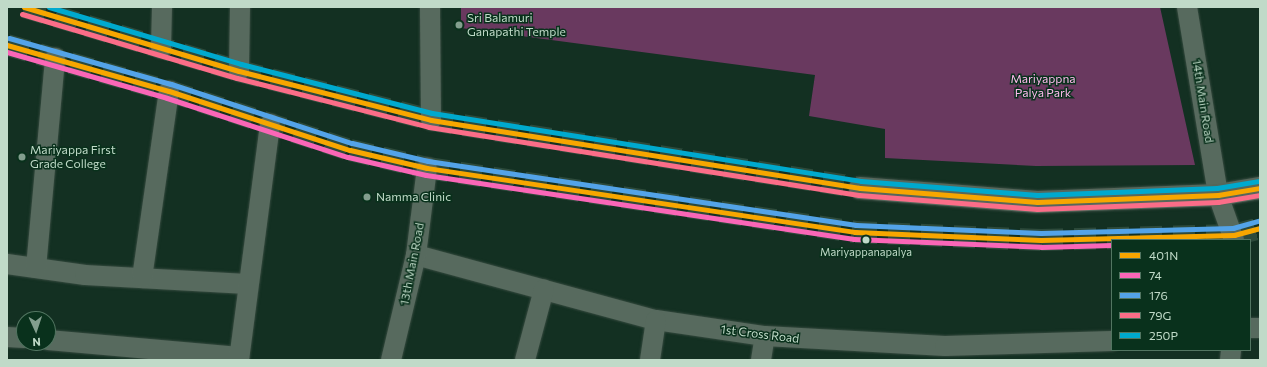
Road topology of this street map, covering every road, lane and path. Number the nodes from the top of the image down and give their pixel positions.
1 (162, 7) edge
2 (240, 7) edge
3 (430, 7) edge
4 (1187, 7) edge
5 (161, 48) dead end
6 (55, 58) dead end
7 (239, 71) dead end
8 (168, 91) dead end
9 (431, 120) dead end
10 (270, 124) dead end
11 (427, 168) dead end
12 (860, 188) tunnel mouth
13 (1260, 188) edge
14 (1218, 195) junction
15 (1234, 239) edge
16 (416, 255) junction
17 (7, 264) edge
18 (36, 268) junction
19 (142, 278) junction
20 (247, 284) junction
21 (544, 290) junction
22 (656, 320) junction
23 (765, 336) junction
24 (56, 341) edge
25 (1111, 341) edge
26 (851, 352) edge
27 (1081, 352) edge
28 (944, 353) edge
29 (239, 358) edge
30 (391, 360) edge
31 (526, 360) edge
32 (650, 360) edge
33 (761, 360) edge

1 - 5 street
2 - 7 street
3 - 9 street
4 - 14 street, 14th Main Road
6 - 18 street
8 - 19 street
10 - 20 street
11 - 16 street, 13th Main Road
12 - 14 main road
13 - 14 main road
14 - 15 street, 14th Main Road
16 - 21 street, 1st Cross Road
16 - 30 street, 13th Main Road
17 - 18 street
18 - 19 street
19 - 20 street
20 - 29 street
21 - 22 street, 1st Cross Road
21 - 31 street
22 - 23 street, 1st Cross Road
22 - 32 street
23 - 26 street, 1st Cross Road
23 - 33 street
24 - 29 street
25 - 27 street, 1st Cross Road
26 - 28 street, 1st Cross Road
27 - 28 street, 1st Cross Road

